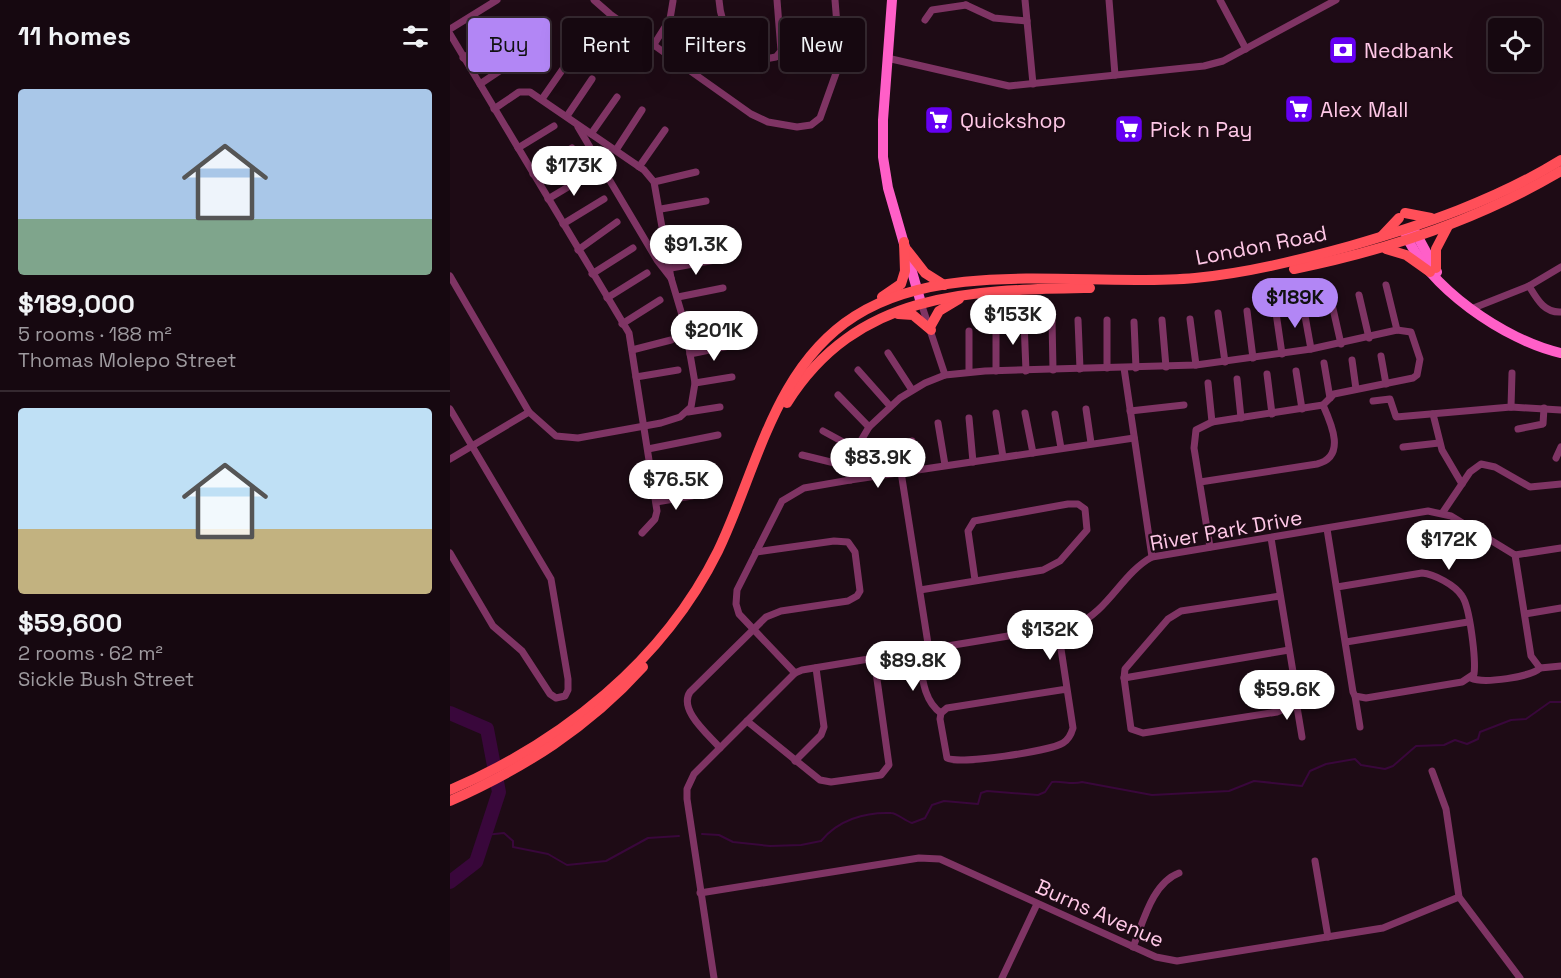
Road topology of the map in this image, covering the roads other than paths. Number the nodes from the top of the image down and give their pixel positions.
1 (497, 0) edge
2 (594, 0) edge
3 (719, 0) edge
4 (777, 0) edge
5 (835, 0) edge
6 (892, 0) edge
7 (1025, 0) edge
8 (1109, 0) edge
9 (1220, 0) edge
10 (1336, 0) edge
11 (673, 1) edge
12 (966, 2) edge
13 (925, 20) dead end
14 (1027, 21) junction
15 (450, 28) edge
16 (450, 34) edge
17 (653, 46) junction
18 (1246, 49) junction
19 (468, 55) edge
20 (463, 58) junction
21 (887, 58) junction
22 (562, 70) edge
23 (498, 72) edge
24 (1115, 75) junction
25 (592, 79) dead end
26 (480, 84) junction
27 (1033, 84) junction
28 (617, 97) dead end
29 (542, 99) junction
30 (494, 109) junction
31 (642, 110) dead end
32 (567, 116) junction
33 (576, 123) junction
34 (554, 126) dead end
35 (666, 130) dead end
36 (591, 134) junction
37 (518, 148) junction
38 (572, 148) dead end
39 (616, 150) junction
40 (1561, 160) edge
41 (639, 167) junction
42 (1561, 171) edge
43 (696, 172) dead end
44 (533, 174) junction
45 (588, 175) dead end
46 (654, 182) junction
47 (548, 199) junction
48 (604, 199) dead end
49 (705, 201) dead end
50 (661, 210) junction
51 (1436, 219) junction
52 (617, 222) dead end
53 (563, 224) junction
54 (1448, 226) junction
55 (711, 231) dead end
56 (1410, 234) junction
57 (666, 239) junction
58 (1379, 243) junction
59 (905, 246) junction
60 (633, 248) dead end
61 (578, 250) junction
62 (716, 260) dead end
63 (1561, 267) edge
64 (671, 268) junction
65 (1433, 270) junction
66 (647, 273) dead end
67 (592, 274) junction
68 (450, 276) edge
69 (671, 278) junction
70 (944, 285) junction
71 (1386, 285) dead end
72 (1529, 286) junction
73 (723, 288) dead end
74 (916, 291) junction
75 (978, 292) junction
76 (1359, 295) dead end
77 (678, 297) junction
78 (607, 298) junction
79 (660, 300) dead end
80 (1331, 300) dead end
81 (921, 303) junction
82 (873, 305) junction
83 (1303, 305) dead end
84 (1275, 306) dead end
85 (1471, 309) junction
86 (1246, 311) dead end
87 (1561, 312) edge
88 (1218, 313) dead end
89 (885, 316) junction
90 (726, 318) dead end
91 (1191, 319) dead end
92 (1052, 320) dead end
93 (1078, 320) dead end
94 (1107, 320) dead end
95 (1162, 320) dead end
96 (996, 321) dead end
97 (1024, 321) dead end
98 (1134, 322) dead end
99 (622, 324) junction
100 (685, 326) junction
101 (930, 329) junction
102 (1397, 330) junction
103 (969, 331) dead end
104 (1369, 338) junction
105 (671, 340) dead end
106 (1341, 344) junction
107 (734, 345) dead end
108 (1311, 349) junction
109 (632, 350) junction
110 (888, 353) dead end
111 (1561, 353) edge
112 (690, 354) junction
113 (1282, 354) junction
114 (1382, 356) dead end
115 (1253, 358) junction
116 (1352, 360) dead end
117 (1225, 362) junction
118 (1324, 363) dead end
119 (1196, 365) junction
120 (1166, 367) junction
121 (1107, 368) junction
122 (1124, 368) junction
123 (1136, 368) junction
124 (1080, 369) junction
125 (678, 370) dead end
126 (858, 370) dead end
127 (1053, 370) junction
128 (996, 371) junction
129 (1026, 371) junction
130 (1296, 371) dead end
131 (969, 372) junction
132 (1512, 373) dead end
133 (1266, 374) dead end
134 (945, 375) junction
135 (636, 377) junction
136 (732, 377) dead end
137 (1237, 379) dead end
138 (1208, 383) dead end
139 (695, 384) junction
140 (1386, 384) junction
141 (1356, 389) junction
142 (912, 390) junction
143 (838, 395) dead end
144 (1330, 398) junction
145 (1374, 400) dead end
146 (1184, 405) dead end
147 (1323, 405) junction
148 (890, 406) junction
149 (720, 407) dead end
150 (1511, 407) junction
151 (1544, 408) junction
152 (450, 409) edge
153 (1086, 409) dead end
154 (1302, 409) junction
155 (1561, 410) edge
156 (1130, 411) junction
157 (529, 412) junction
158 (688, 412) junction
159 (996, 413) dead end
160 (1025, 413) dead end
161 (1055, 414) dead end
162 (1272, 414) junction
163 (1433, 414) junction
164 (969, 418) dead end
165 (1241, 418) junction
166 (1212, 422) junction
167 (938, 423) dead end
168 (644, 426) junction
169 (869, 427) junction
170 (1518, 429) dead end
171 (823, 431) dead end
172 (718, 435) dead end
173 (1134, 438) junction
174 (912, 441) dead end
175 (1091, 443) junction
176 (1439, 443) junction
177 (472, 446) junction
178 (1403, 447) dead end
179 (1561, 447) edge
180 (1061, 448) junction
181 (648, 449) junction
182 (856, 449) junction
183 (1033, 453) junction
184 (802, 455) dead end
185 (1003, 457) junction
186 (1556, 458) dead end
187 (450, 459) edge
188 (974, 462) junction
189 (945, 465) junction
190 (704, 466) dead end
191 (851, 467) junction
192 (916, 470) junction
193 (901, 472) junction
194 (652, 475) junction
195 (850, 480) junction
196 (1200, 482) junction
197 (1462, 484) junction
198 (1561, 484) edge
199 (692, 496) dead end
200 (656, 502) junction
201 (1443, 512) junction
202 (1328, 529) junction
203 (642, 533) dead end
204 (1271, 538) junction
205 (1210, 547) junction
206 (1561, 548) edge
207 (756, 552) junction
208 (450, 553) edge
209 (1515, 555) junction
210 (1152, 557) junction
211 (975, 580) junction
212 (1336, 587) junction
213 (920, 590) junction
214 (1280, 596) junction
215 (1561, 608) edge
216 (1525, 614) junction
217 (1468, 622) junction
218 (1058, 629) junction
219 (754, 630) junction
220 (1346, 642) junction
221 (929, 650) junction
222 (1289, 650) junction
223 (918, 651) junction
224 (874, 658) junction
225 (1561, 666) edge
226 (816, 668) junction
227 (1540, 668) junction
228 (795, 673) junction
229 (1472, 676) junction
230 (1124, 678) junction
231 (1067, 689) junction
232 (1356, 697) junction
233 (1296, 701) junction
234 (940, 716) junction
235 (747, 721) junction
236 (1360, 726) dead end
237 (1302, 737) dead end
238 (720, 748) junction
239 (795, 761) junction
240 (1432, 771) dead end
241 (450, 790) edge
242 (463, 790) junction
243 (450, 801) edge
244 (1315, 861) dead end
245 (1179, 873) dead end
246 (700, 892) junction
247 (1459, 897) junction
248 (1038, 904) junction
249 (1328, 938) junction
250 (1133, 947) junction
251 (714, 978) edge
252 (1002, 978) edge
253 (1520, 978) edge

1 - 15 street
2 - 17 street
3 - 4 street
5 - 17 street
6 - 21 street
7 - 14 street
8 - 24 street
9 - 18 street
10 - 18 street
11 - 17 street
12 - 13 street
12 - 14 street
14 - 27 street
16 - 20 street
18 - 24 street
19 - 20 street
20 - 26 street
21 - 27 street
21 - 59 street
22 - 29 street
23 - 26 street
24 - 27 street
25 - 32 street
26 - 30 street
28 - 36 street
29 - 30 street
29 - 32 street
30 - 37 street
31 - 39 street
32 - 33 street
33 - 36 street
33 - 69 street
34 - 37 street
35 - 41 street
36 - 39 street
37 - 44 street
38 - 44 street
39 - 41 street
40 - 51 main road, London Road
41 - 46 street
42 - 54 main road, London Road
43 - 46 street
44 - 47 street
45 - 47 street
46 - 50 street
47 - 53 street
48 - 53 street
49 - 50 street
50 - 57 street
51 - 56 main road, London Road
51 - 58 main road
52 - 61 street
53 - 61 street
54 - 56 main road, London Road
54 - 65 main road
55 - 57 street
56 - 58 main road, London Road
56 - 65 street
57 - 64 street
58 - 65 main road
58 - 70 main road, London Road
58 - 75 main road, London Road
59 - 70 main road
59 - 74 street
59 - 82 main road
60 - 67 street
61 - 67 street
62 - 64 street
63 - 72 street
64 - 69 street
65 - 85 street
66 - 78 street
67 - 78 street
68 - 157 street
69 - 77 street
70 - 74 main road, London Road
71 - 102 street
72 - 85 street
72 - 87 street
73 - 77 street
74 - 81 street
74 - 82 main road, London Road
75 - 81 main road, London Road
75 - 101 main road
76 - 104 street
77 - 100 street
78 - 99 street
79 - 99 street
80 - 106 street
81 - 89 main road, London Road
81 - 101 street
82 - 242 main road, London Road
83 - 108 street
84 - 113 street
85 - 111 street
86 - 115 street
88 - 117 street
89 - 101 main road
89 - 242 main road, London Road
90 - 100 street
91 - 119 street
92 - 127 street
93 - 124 street
94 - 121 street
95 - 120 street
96 - 128 street
97 - 129 street
98 - 123 street
99 - 109 street
100 - 112 street
101 - 134 street
102 - 104 street
102 - 140 street
103 - 131 street
104 - 106 street
105 - 109 street
106 - 108 street
107 - 112 street
108 - 113 street
109 - 135 street
110 - 142 street
112 - 139 street
113 - 115 street
114 - 140 street
115 - 117 street
116 - 141 street
117 - 119 street
118 - 144 street
119 - 120 street
120 - 123 street
121 - 122 street
121 - 124 street
122 - 123 street
122 - 156 street
124 - 127 street
125 - 135 street
126 - 148 street
127 - 129 street
128 - 129 street
128 - 131 street
130 - 154 street
131 - 134 street
132 - 150 street
133 - 162 street
134 - 142 street
135 - 168 street
136 - 139 street
137 - 165 street
138 - 166 street
139 - 158 street
140 - 141 street
141 - 144 street
142 - 148 street
143 - 169 street
144 - 147 street
145 - 163 street
146 - 156 street
147 - 154 street
147 - 196 street
148 - 169 street
149 - 158 street
150 - 151 street
150 - 163 street
151 - 155 street
151 - 170 street
152 - 177 street
153 - 175 street
154 - 162 street
156 - 173 street
157 - 168 street
157 - 177 street
158 - 168 street
159 - 185 street
160 - 183 street
161 - 180 street
162 - 165 street
163 - 176 street
164 - 188 street
165 - 166 street
166 - 196 street
167 - 189 street
168 - 181 street
169 - 182 street
171 - 182 street
172 - 181 street
173 - 175 street
173 - 210 street
174 - 192 street
175 - 180 street
176 - 178 street
176 - 197 street
177 - 187 street
177 - 208 street
179 - 186 street
180 - 183 street
181 - 194 street
182 - 191 street
183 - 185 street
184 - 191 street
185 - 188 street
188 - 189 street
189 - 192 street
190 - 194 street
191 - 195 street
192 - 193 street
193 - 195 street
193 - 213 street
194 - 200 street
195 - 207 street
196 - 205 street
197 - 198 street
197 - 201 street
199 - 200 street
200 - 203 street
201 - 202 street, River Park Drive
201 - 209 street
202 - 204 street, River Park Drive
202 - 212 street
204 - 205 street, River Park Drive
204 - 214 street
205 - 210 street, River Park Drive
206 - 209 street
207 - 219 street
207 - 219 street
209 - 216 street
210 - 218 street, River Park Drive
211 - 211 street
211 - 213 street
212 - 217 street
212 - 220 street
213 - 221 street
214 - 222 street
214 - 230 street
215 - 216 street
216 - 227 street
217 - 220 street
217 - 229 street
218 - 221 street, River Park Drive
218 - 231 street
219 - 228 street
219 - 238 street
220 - 232 street
221 - 223 street, River Park Drive
222 - 230 street
222 - 233 street
223 - 224 street, River Park Drive
223 - 234 street
224 - 226 street, River Park Drive
224 - 239 street
225 - 227 street
226 - 228 street, River Park Drive
226 - 239 street
227 - 229 street
228 - 235 street
229 - 232 street
230 - 233 street
231 - 234 street
231 - 234 street
232 - 236 street
233 - 237 street
235 - 238 street
235 - 239 street
238 - 246 street
240 - 247 street
241 - 242 main road, London Road
242 - 243 main road, London Road
244 - 249 street
245 - 250 street
246 - 248 street, Burns Avenue
246 - 251 street
247 - 249 street, Burns Avenue
247 - 253 street
248 - 250 street, Burns Avenue
248 - 252 street
249 - 250 street, Burns Avenue

